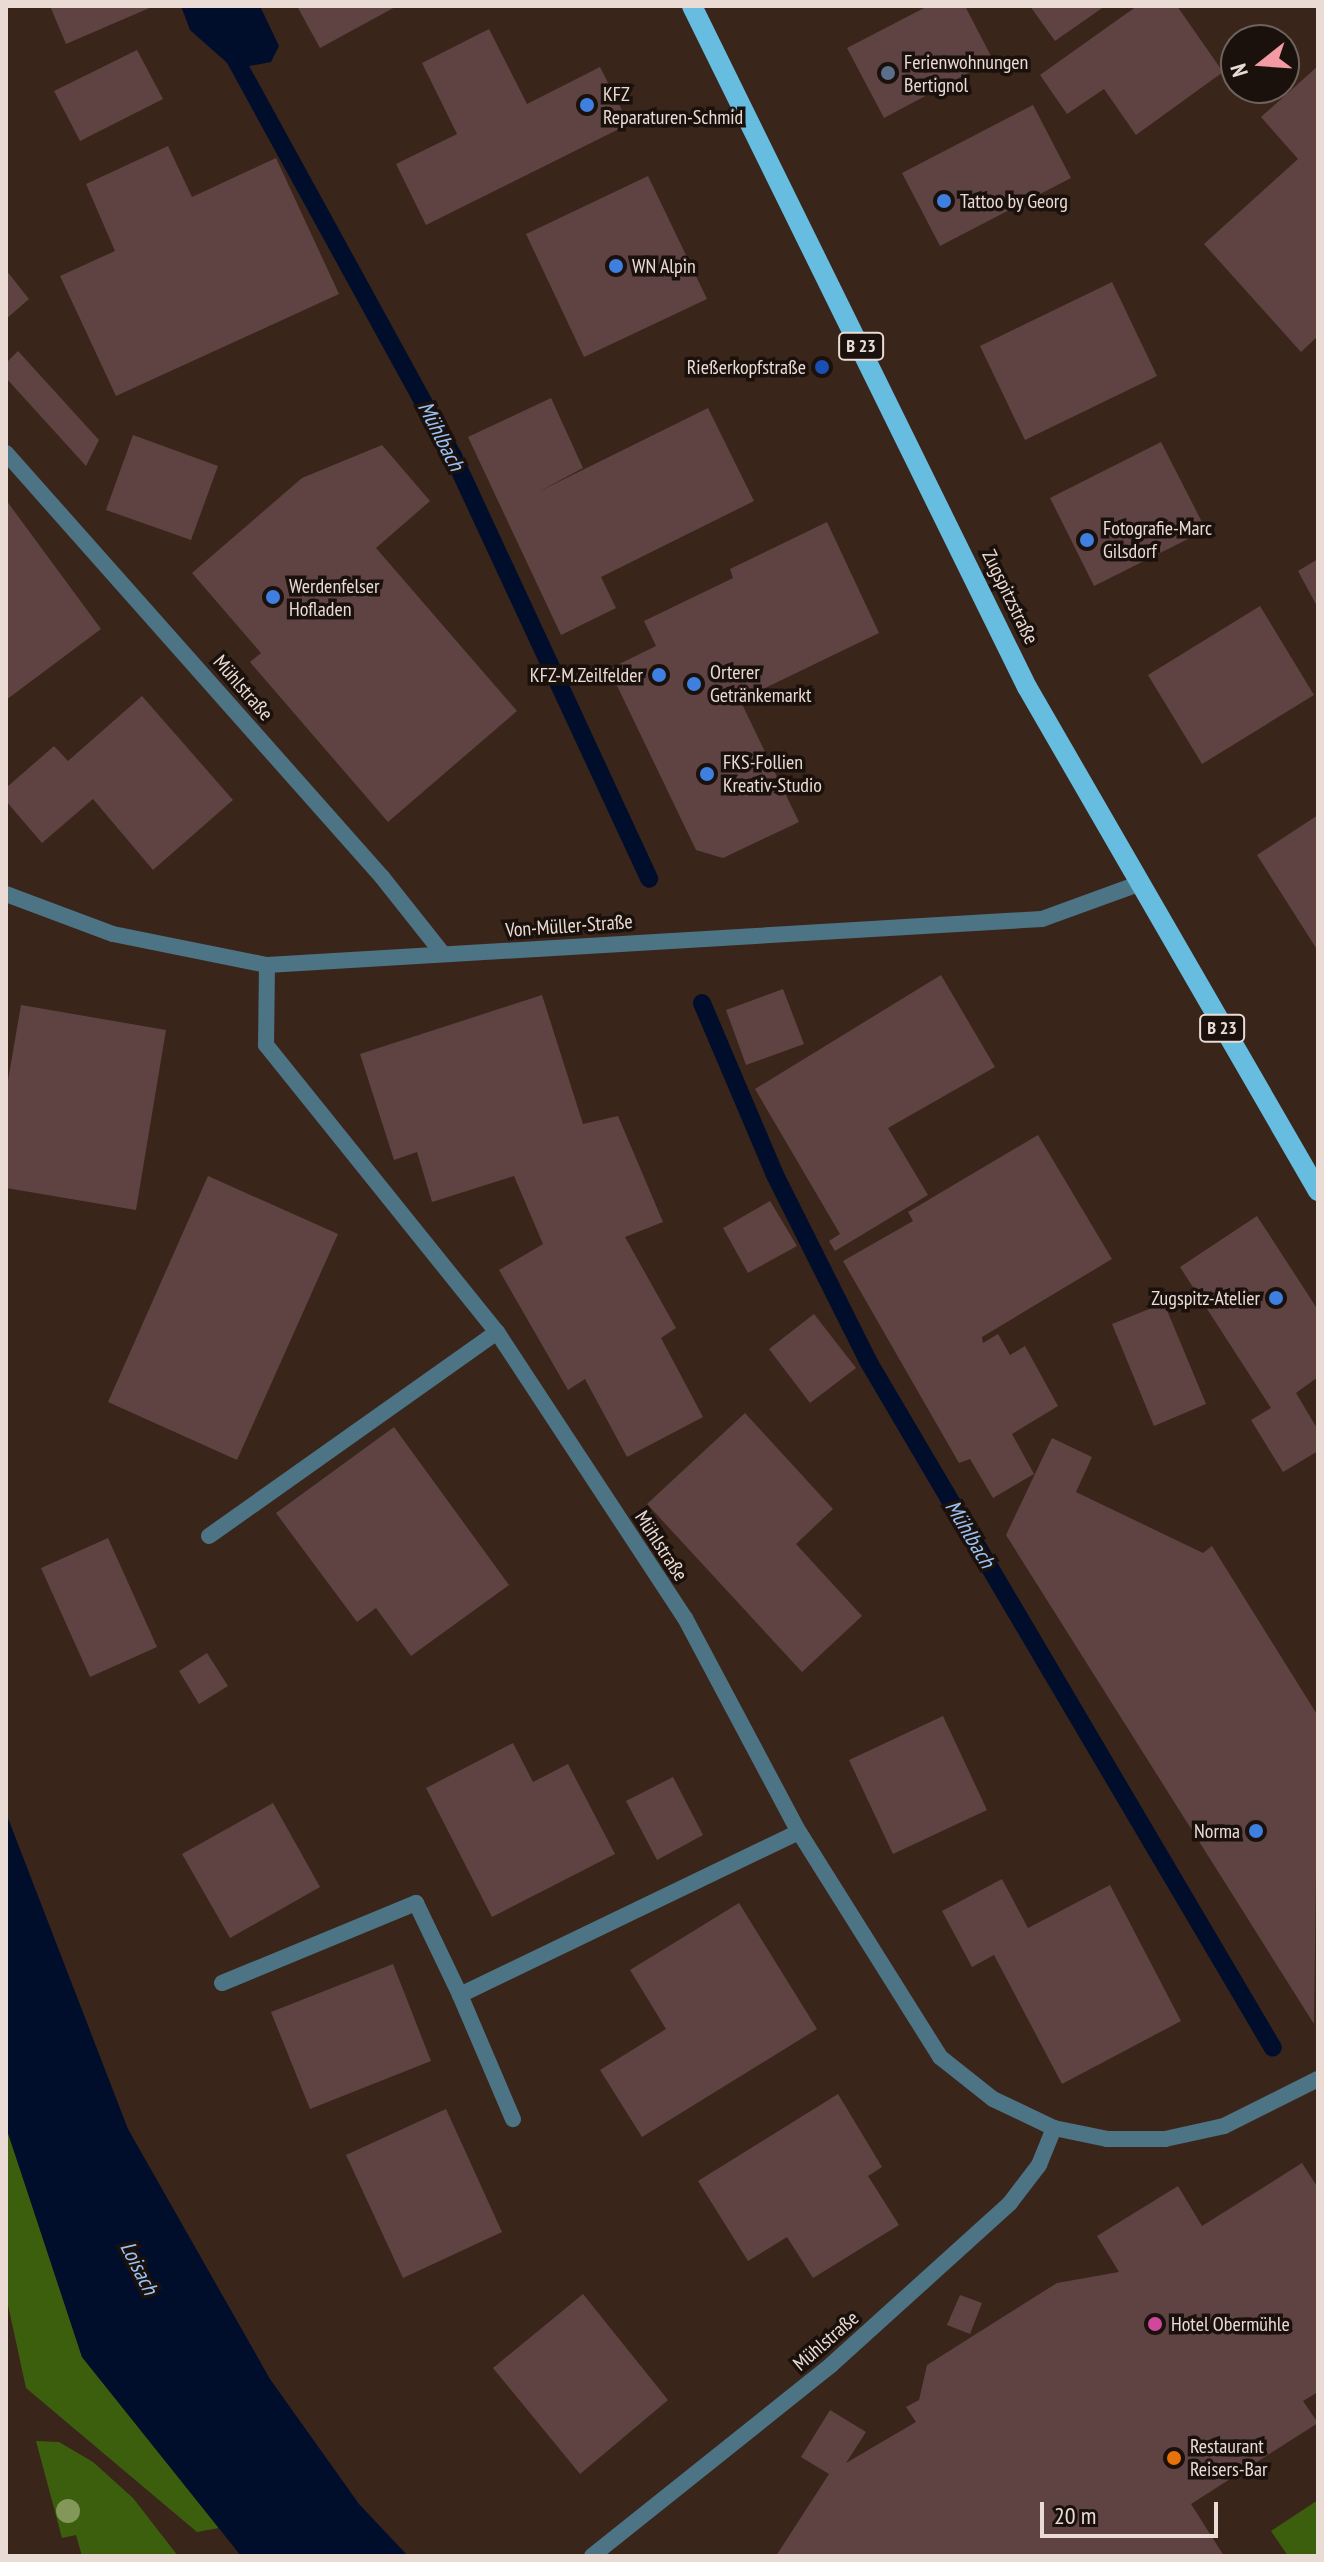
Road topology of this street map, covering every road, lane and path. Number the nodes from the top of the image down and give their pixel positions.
1 (692, 6) edge
2 (6, 453) edge
3 (1138, 884) junction
4 (6, 894) edge
5 (443, 954) junction
6 (267, 965) junction
7 (1318, 1191) edge
8 (497, 1332) junction
9 (209, 1536) dead end
10 (799, 1832) junction
11 (222, 1983) dead end
12 (460, 1995) junction
13 (1318, 2079) edge
14 (513, 2119) dead end
15 (1054, 2128) junction
16 (592, 2556) edge

1 - 3 main road, Zugspitzstraße / B 23
2 - 5 street, Mühlstraße
3 - 5 street, Von-Müller-Straße
3 - 7 main road, Zugspitzstraße / B 23
4 - 6 street, Von-Müller-Straße
5 - 6 street, Von-Müller-Straße
6 - 8 street, Mühlstraße
8 - 9 street
8 - 10 street, Mühlstraße
10 - 12 street
10 - 15 street, Mühlstraße
11 - 12 street
12 - 14 street
13 - 15 street, Mühlstraße
15 - 16 street, Mühlstraße

